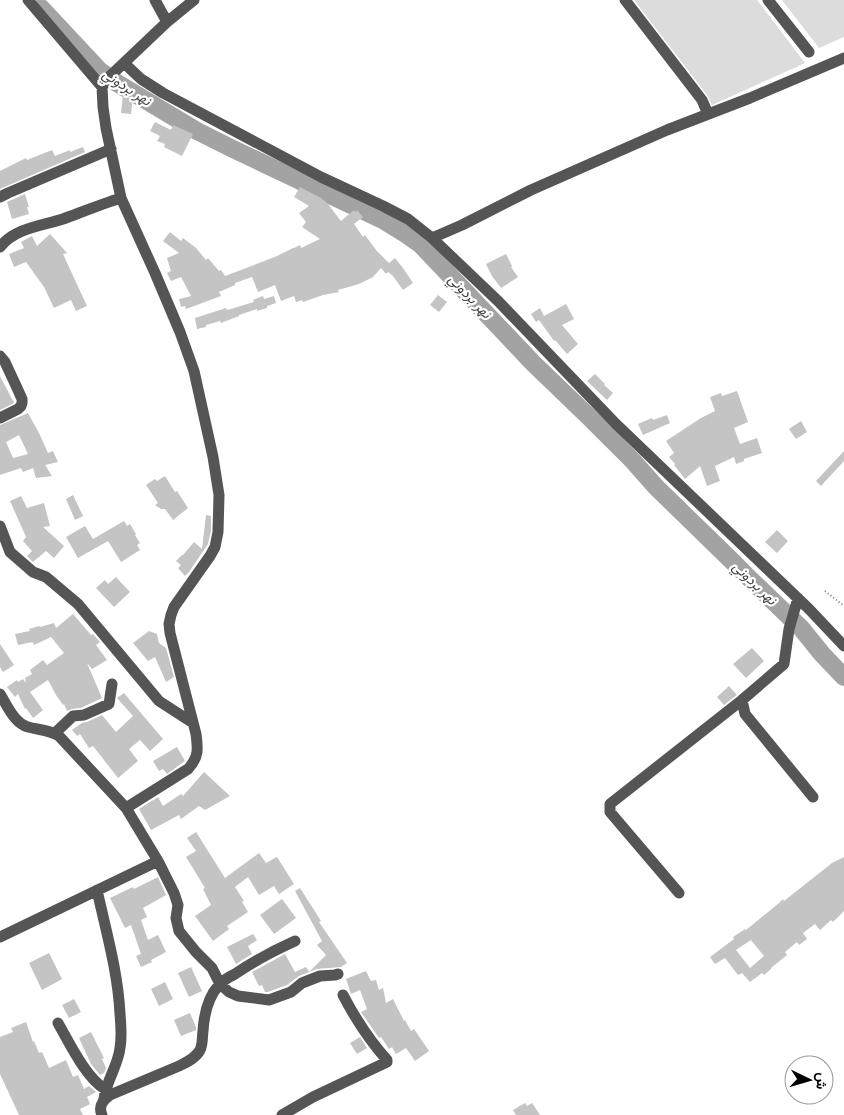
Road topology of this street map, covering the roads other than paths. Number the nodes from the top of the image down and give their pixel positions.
1 (28, 0) edge
2 (155, 0) edge
3 (194, 0) edge
4 (625, 0) edge
5 (768, 0) edge
6 (167, 22) junction
7 (809, 52) dead end
8 (844, 58) edge
9 (122, 65) junction
10 (105, 83) junction
11 (708, 114) junction
12 (111, 149) junction
13 (0, 197) edge
14 (121, 198) junction
15 (432, 238) junction
16 (0, 247) edge
17 (0, 356) edge
18 (0, 418) edge
19 (0, 526) edge
20 (796, 602) junction
21 (844, 646) edge
22 (112, 684) dead end
23 (0, 694) edge
24 (742, 700) junction
25 (193, 723) junction
26 (55, 733) junction
27 (813, 797) dead end
28 (126, 808) junction
29 (158, 860) junction
30 (97, 890) junction
31 (679, 893) dead end
32 (0, 937) edge
33 (295, 941) dead end
34 (338, 974) dead end
35 (220, 984) junction
36 (343, 995) dead end
37 (58, 1023) dead end
38 (105, 1094) junction
39 (102, 1115) edge
40 (282, 1115) edge

1 - 10 street
2 - 6 street
3 - 6 street
4 - 11 street
5 - 7 street
6 - 9 street
8 - 11 street
9 - 10 street
9 - 15 street
10 - 12 street
11 - 15 street
12 - 13 street
12 - 14 street
14 - 16 street
14 - 25 street
15 - 20 street
17 - 18 street
19 - 25 street
20 - 21 street
20 - 24 street
22 - 26 street
23 - 26 street
24 - 27 street
24 - 31 street
25 - 28 street
26 - 28 street
28 - 29 street
29 - 30 street
29 - 35 street
30 - 32 street
30 - 38 street
33 - 35 street
34 - 35 street
35 - 38 street
36 - 40 street
37 - 38 street
38 - 39 street

